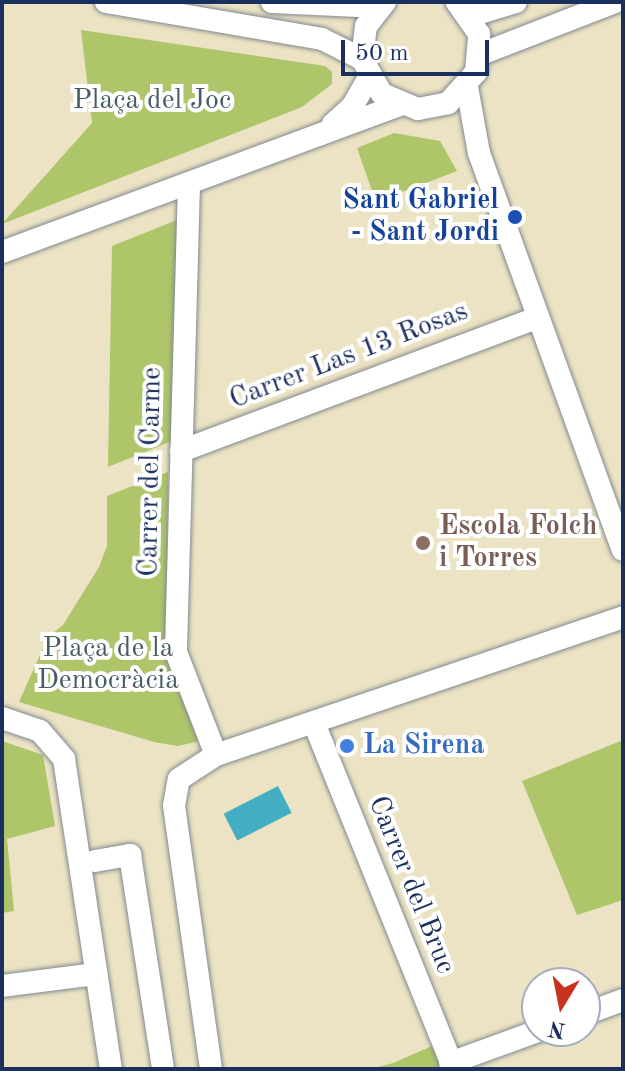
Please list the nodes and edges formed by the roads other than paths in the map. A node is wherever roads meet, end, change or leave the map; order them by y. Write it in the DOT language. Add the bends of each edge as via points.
graph roads {
  1 [pos="106,2"];
  2 [pos="272,2"];
  3 [pos="516,2"];
  4 [pos="615,2"];
  5 [pos="140,5"];
  6 [pos="382,5"];
  7 [pos="464,9"];
  8 [pos="481,54"];
  9 [pos="366,69"];
  10 [pos="467,87"];
  11 [pos="400,105"];
  12 [pos="436,107"];
  13 [pos="316,136"];
  14 [pos="479,153"];
  15 [pos="189,184"];
  16 [pos="2,252"];
  17 [pos="537,318"];
  18 [pos="181,451"];
  19 [pos="623,550"];
  20 [pos="623,617"];
  21 [pos="2,718"];
  22 [pos="314,723"];
  23 [pos="216,755"];
  24 [pos="95,861"];
  25 [pos="96,974"];
  26 [pos="2,986"];
  27 [pos="623,1000"];
  28 [pos="601,1008"];
  29 [pos="521,1038"];
  30 [pos="452,1066"];
  31 [pos="111,1069"];
  32 [pos="163,1069"];
  33 [pos="211,1069"];
  1 -- 5 [label="street"];
  2 -- 6 [label="street" via="353,10"];
  3 -- 7 [label="street"];
  4 -- 8 [label="street"];
  5 -- 9 [label="street" via="322,39"];
  6 -- 9 [label="street" via="366,26"];
  7 -- 8 [label="street"];
  8 -- 10 [label="street"];
  9 -- 11 [label="street"];
  9 -- 13 [label="street" via="352,107"];
  10 -- 12 [label="street"];
  10 -- 14 [label="street"];
  11 -- 12 [label="street"];
  11 -- 13 [label="street"];
  12 -- 14 [label="street" via="462,128"];
  13 -- 15 [label="street"];
  14 -- 17 [label="street"];
  15 -- 16 [label="street"];
  15 -- 18 [label="street, Carrer del Carme"];
  17 -- 18 [label="street, Carrer Las 13 Rosas"];
  17 -- 19 [label="street"];
  18 -- 23 [label="street, Carrer del Carme" via="176,652"];
  20 -- 22 [label="street"];
  21 -- 25 [label="street" via="50,738 64,759"];
  22 -- 23 [label="street"];
  22 -- 30 [label="street, Carrer del Bruc"];
  23 -- 33 [label="street" via="179,779 174,806"];
  24 -- 32 [label="street" via="130,855"];
  25 -- 26 [label="street"];
  25 -- 31 [label="street"];
  27 -- 28 [label="street"];
  29 -- 30 [label="street"];
}
